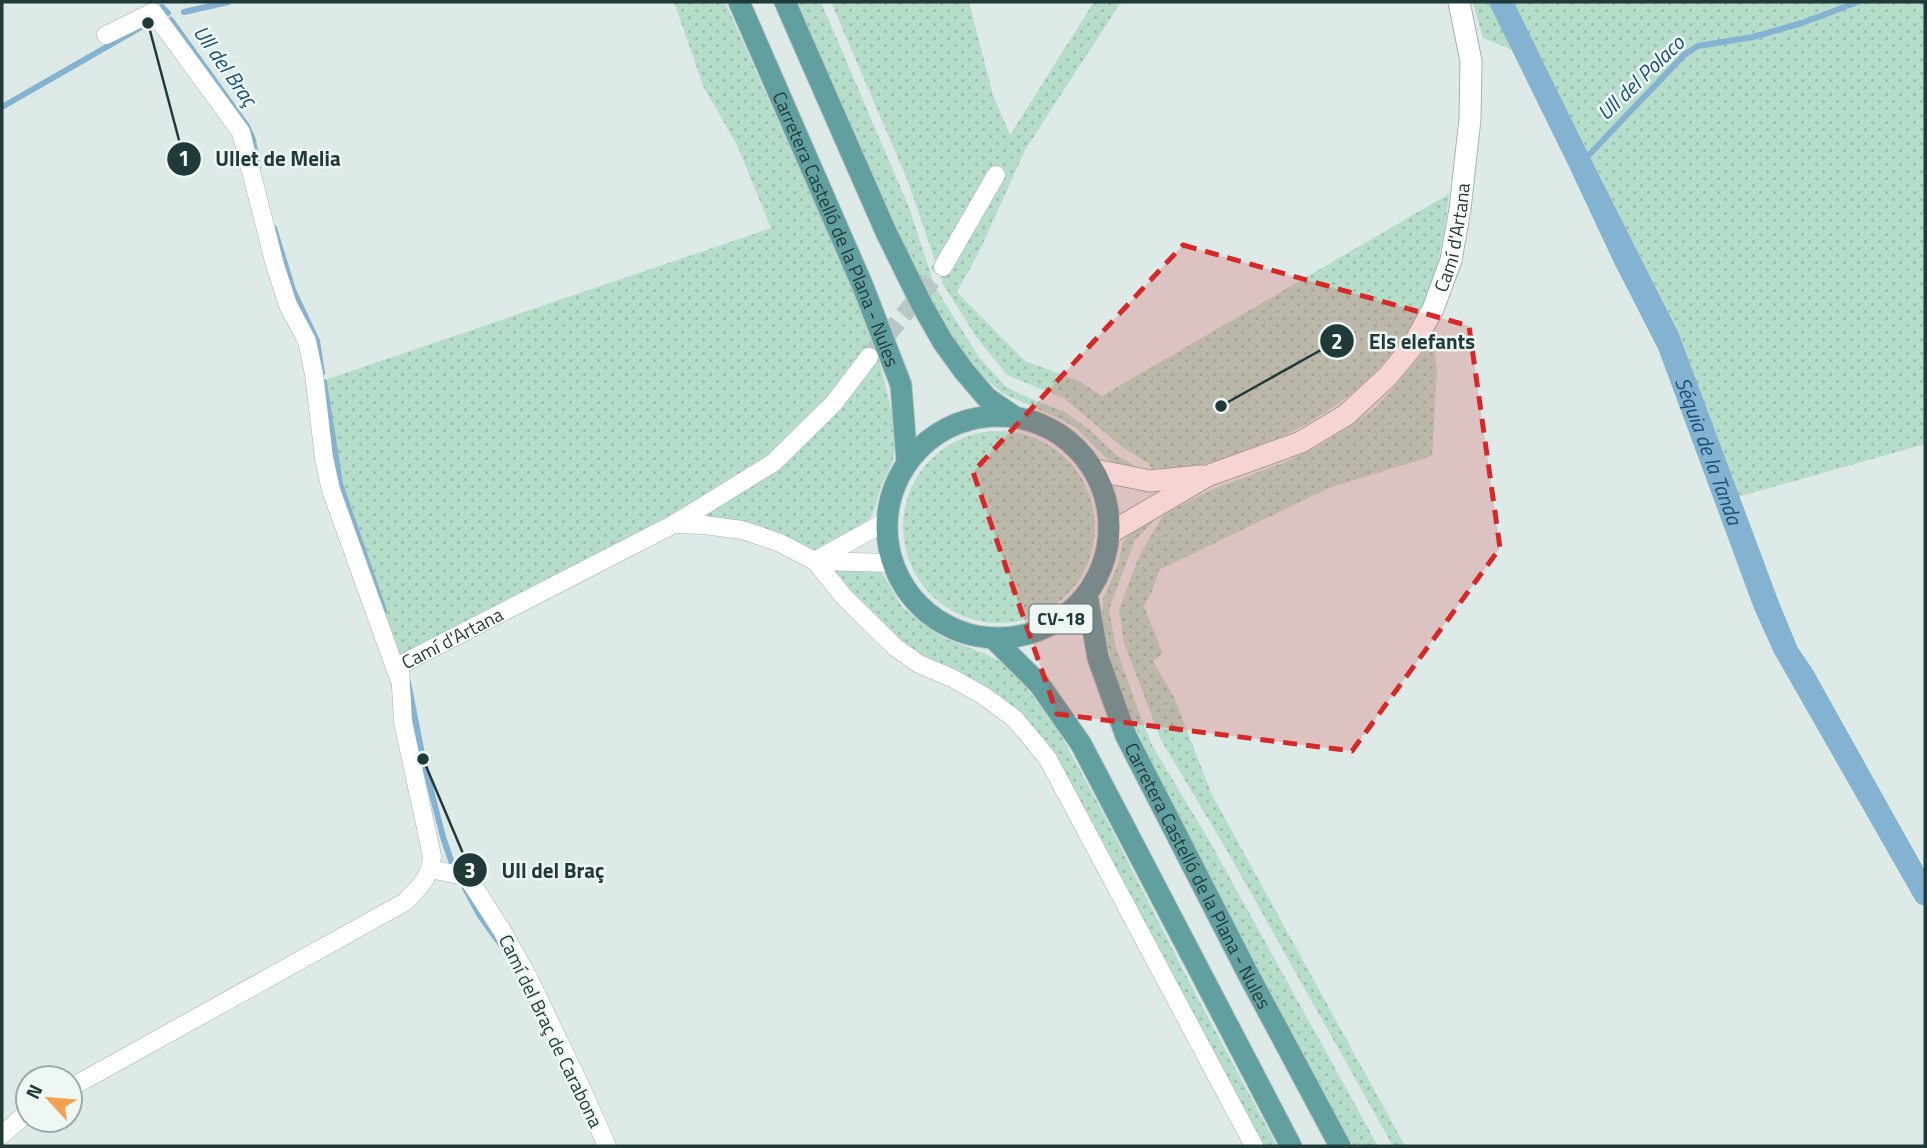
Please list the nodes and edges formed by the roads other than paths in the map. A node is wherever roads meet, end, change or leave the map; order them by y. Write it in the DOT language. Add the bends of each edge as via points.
graph roads {
  1 [pos="739,2"];
  2 [pos="785,2"];
  3 [pos="1459,2"];
  4 [pos="106,35"];
  5 [pos="996,176"];
  6 [pos="943,267"];
  7 [pos="869,357"];
  8 [pos="1012,415"];
  9 [pos="907,462"];
  10 [pos="1095,470"];
  11 [pos="1207,476"];
  12 [pos="887,521"];
  13 [pos="674,524"];
  14 [pos="1110,533"];
  15 [pos="815,561"];
  16 [pos="892,563"];
  17 [pos="1087,595"];
  18 [pos="993,639"];
  19 [pos="400,684"];
  20 [pos="431,869"];
  21 [pos="84,1080"];
  22 [pos="607,1146"];
  23 [pos="1254,1146"];
  24 [pos="1291,1146"];
  25 [pos="1340,1146"];
  1 -- 9 [label="main road, Carretera Castelló de la Plana - Nules / CV-18" via="901,385"];
  2 -- 8 [label="main road, CV-18" via="922,305 964,371 987,398"];
  3 -- 11 [label="street, Camí d'Artana" via="1471,61 1470,119 1451,260 1433,309 1412,347 1346,415 1301,442"];
  4 -- 19 [label="street" via="153,12 241,132 275,265 288,305 307,341 331,490"];
  5 -- 6 [label="street"];
  7 -- 13 [label="street" via="834,403 773,463"];
  8 -- 9 [label="main road, CV-18" via="972,418 936,434"];
  8 -- 10 [label="main road, CV-18" via="1060,433"];
  9 -- 12 [label="main road, CV-18" via="893,490"];
  10 -- 11 [label="street, Camí d'Artana" via="1150,481"];
  10 -- 14 [label="main road, CV-18" via="1107,500"];
  11 -- 14 [label="street, Camí d'Artana"];
  12 -- 15 [label="street"];
  12 -- 16 [label="main road, CV-18"];
  13 -- 15 [label="street, Camí d'Artana" via="741,530"];
  13 -- 19 [label="street, Camí d'Artana" via="402,664"];
  14 -- 17 [label="main road, CV-18" via="1103,566"];
  15 -- 16 [label="street, Camí d'Artana"];
  15 -- 23 [label="street" via="895,647 984,696 1015,719 1048,759"];
  16 -- 18 [label="main road, CV-18" via="915,601 950,628"];
  17 -- 18 [label="main road, CV-18" via="1061,619 1028,634"];
  17 -- 25 [label="main road, Carretera Castelló de la Plana - Nules / CV-18" via="1098,658 1126,736"];
  18 -- 24 [label="main road" via="1039,684 1081,744"];
  19 -- 20 [label="street, Camí d'Artana"];
  20 -- 21 [label="street" via="405,902"];
  20 -- 22 [label="street, Camí del Braç de Carabona" via="470,881 501,929"];
}
